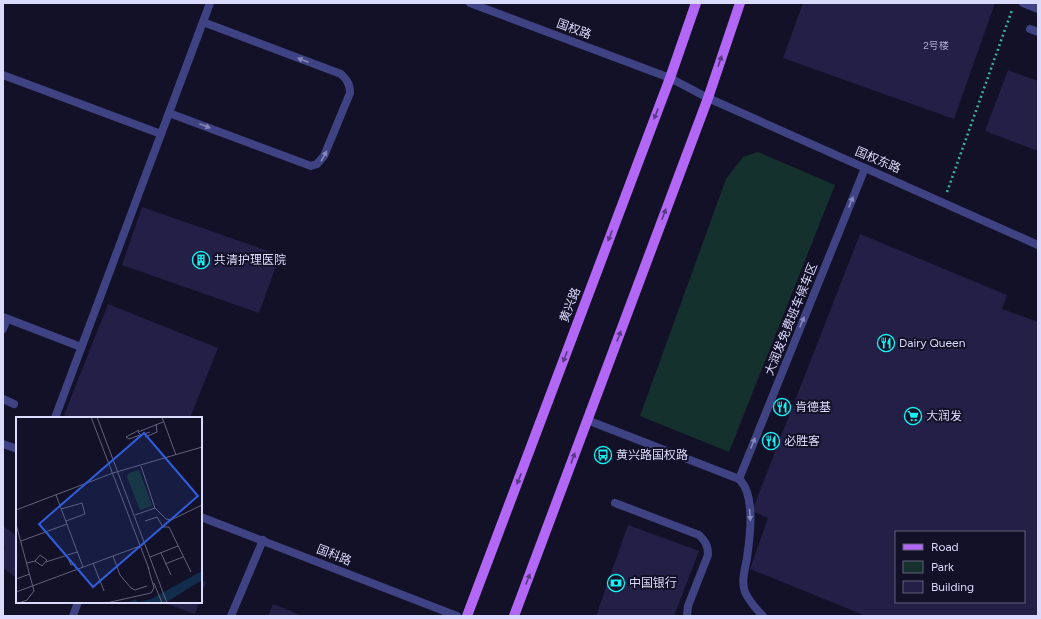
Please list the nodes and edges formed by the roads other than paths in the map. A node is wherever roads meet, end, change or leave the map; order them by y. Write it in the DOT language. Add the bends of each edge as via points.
graph roads {
  1 [pos="210,3"];
  2 [pos="470,3"];
  3 [pos="696,3"];
  4 [pos="740,3"];
  5 [pos="1024,3"];
  6 [pos="1038,9"];
  7 [pos="203,22"];
  8 [pos="3,75"];
  9 [pos="670,78"];
  10 [pos="708,98"];
  11 [pos="169,112"];
  12 [pos="161,134"];
  13 [pos="865,168"];
  14 [pos="1038,245"];
  15 [pos="5,318"];
  16 [pos="3,329"];
  17 [pos="80,346"];
  18 [pos="3,399"];
  19 [pos="14,404"];
  20 [pos="54,417"];
  21 [pos="587,420"];
  22 [pos="3,444"];
  23 [pos="16,449"];
  24 [pos="739,479"];
  25 [pos="615,503"];
  26 [pos="202,517"];
  27 [pos="263,540"];
  28 [pos="78,603"];
  29 [pos="73,616"];
  30 [pos="231,616"];
  31 [pos="457,616"];
  32 [pos="467,616"];
  33 [pos="514,616"];
  34 [pos="687,616"];
  35 [pos="763,616"];
  1 -- 7 [label="street"];
  2 -- 9 [label="street, 国权路"];
  3 -- 9 [label="main road, 黄兴路"];
  10 -- 4 [label="main road, one-way"];
  5 -- 6 [label="street"];
  7 -- 11 [label="street"];
  11 -- 7 [label="street, one-way" via="311,166 317,164 324,156 350,93 350,87 341,74"];
  8 -- 12 [label="street"];
  9 -- 10 [label="street, 国权路"];
  9 -- 32 [label="main road, 黄兴路, one-way"];
  10 -- 13 [label="street, 国权东路"];
  21 -- 10 [label="main road, one-way"];
  11 -- 12 [label="street"];
  12 -- 17 [label="street"];
  13 -- 14 [label="street, 国权东路"];
  24 -- 13 [label="street, 大润发免费班车候车区, one-way"];
  15 -- 16 [label="street"];
  15 -- 17 [label="street"];
  17 -- 20 [label="street"];
  18 -- 19 [label="street"];
  21 -- 24 [label="street"];
  33 -- 21 [label="main road, one-way"];
  22 -- 23 [label="street"];
  24 -- 35 [label="street, one-way" via="747,492 750,517 750,538 743,578 744,591"];
  25 -- 34 [label="street" via="704,540 708,547 708,555 688,606"];
  26 -- 27 [label="street, 国科路"];
  27 -- 30 [label="street"];
  27 -- 31 [label="street, 国科路"];
  28 -- 29 [label="street"];
}
